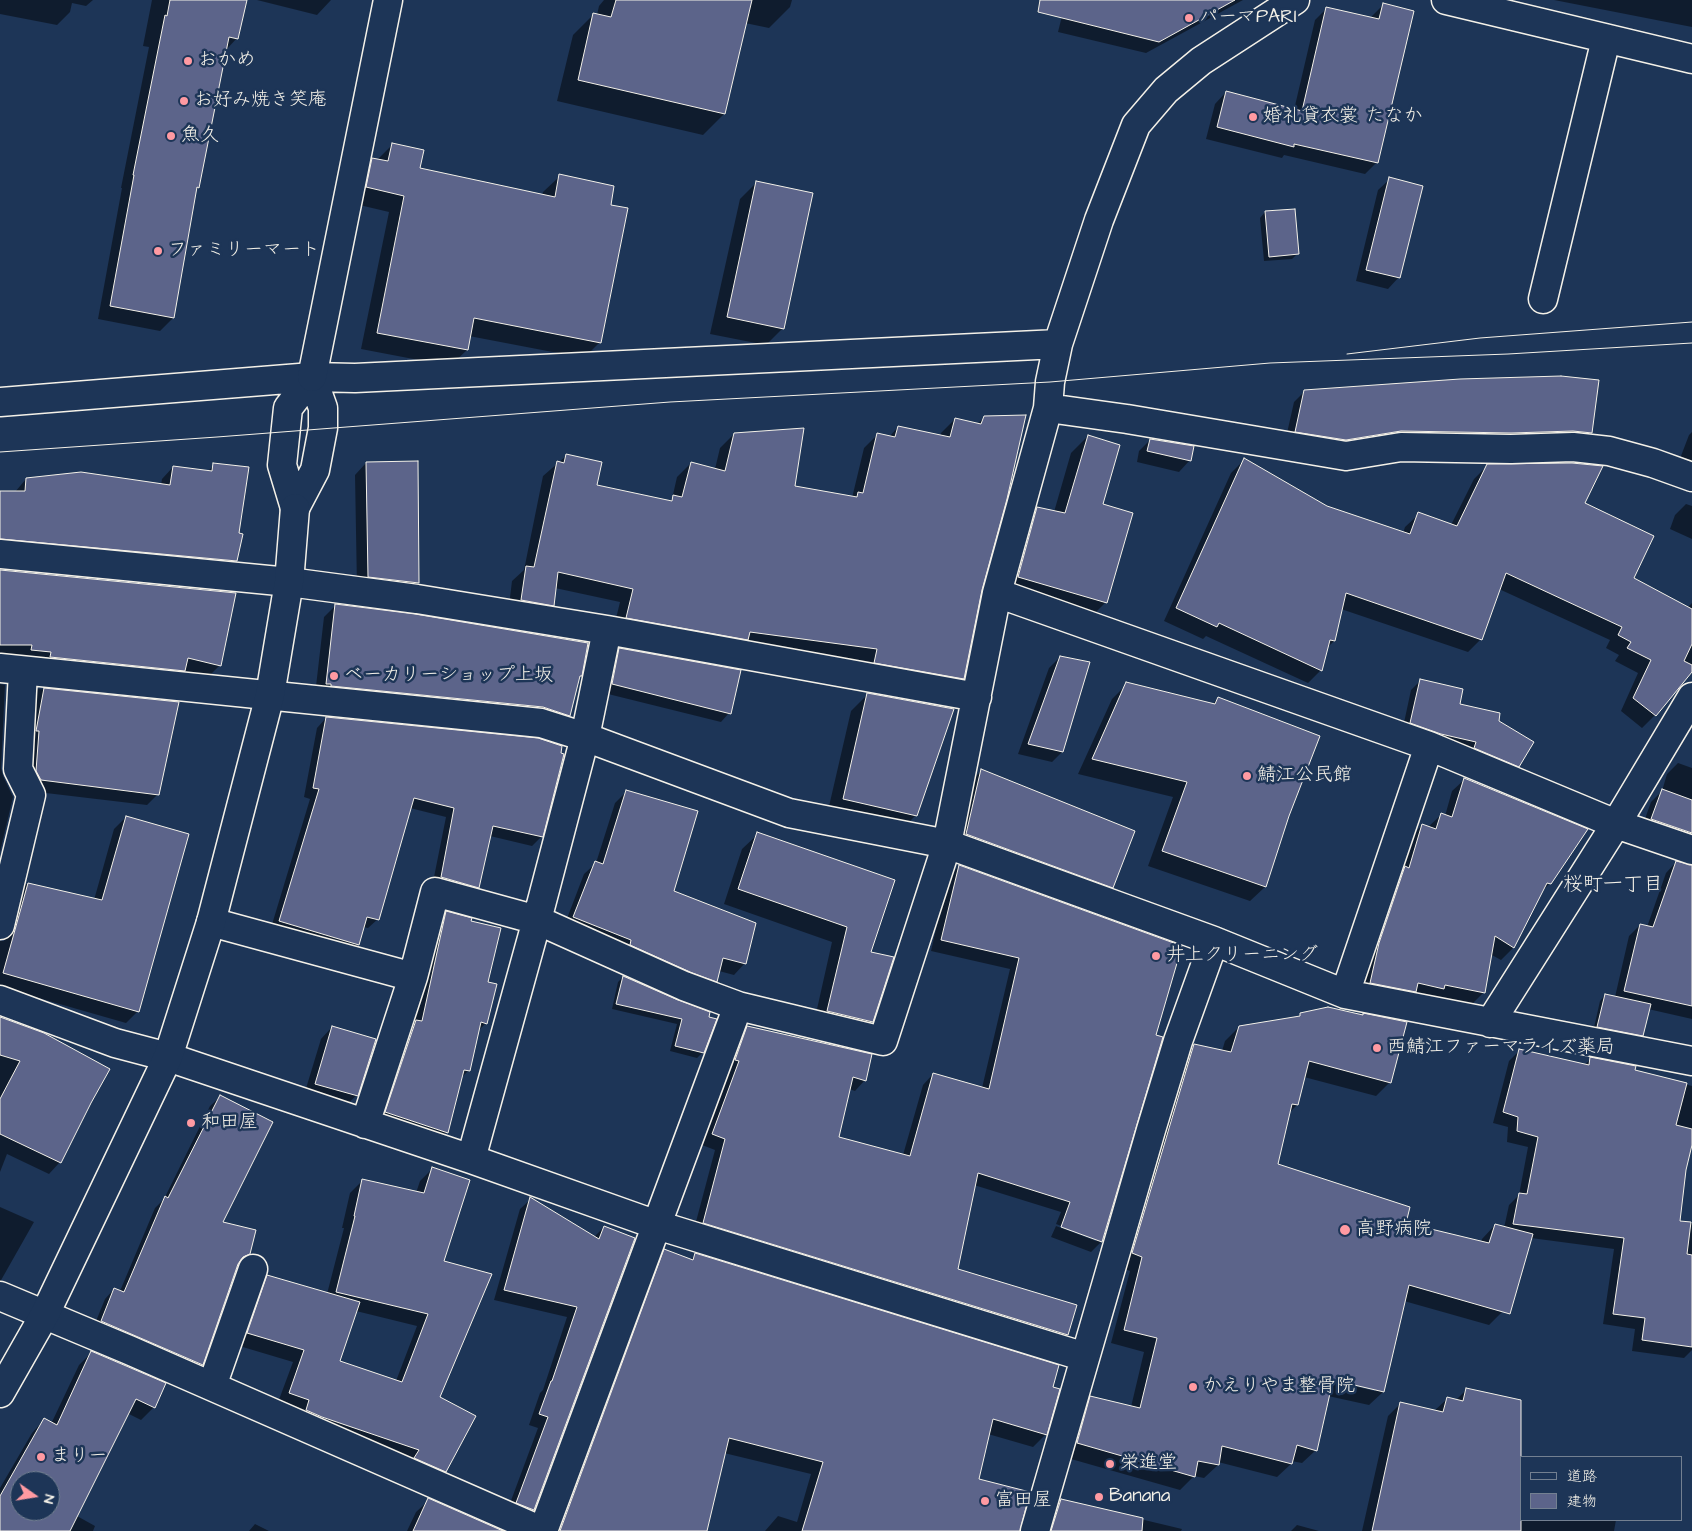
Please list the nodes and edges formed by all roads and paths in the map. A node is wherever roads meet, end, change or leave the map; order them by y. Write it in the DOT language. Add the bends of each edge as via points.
graph roads {
  1 [pos="388,0"];
  2 [pos="1294,0"];
  3 [pos="1446,0"];
  4 [pos="1606,39"];
  5 [pos="1692,60"];
  6 [pos="1543,299"];
  7 [pos="1058,344"];
  8 [pos="312,377"];
  9 [pos="0,402"];
  10 [pos="1048,408"];
  11 [pos="1692,477"];
  12 [pos="295,508"];
  13 [pos="0,554"];
  14 [pos="289,582"];
  15 [pos="997,593"];
  16 [pos="607,630"];
  17 [pos="12,670"];
  18 [pos="270,695"];
  19 [pos="977,697"];
  20 [pos="1692,697"];
  21 [pos="585,737"];
  22 [pos="1429,746"];
  23 [pos="1616,824"];
  24 [pos="947,844"];
  25 [pos="1692,850"];
  26 [pos="537,920"];
  27 [pos="211,922"];
  28 [pos="0,925"];
  29 [pos="1214,941"];
  30 [pos="412,977"];
  31 [pos="1345,994"];
  32 [pos="0,1000"];
  33 [pos="738,1006"];
  34 [pos="1490,1023"];
  35 [pos="168,1058"];
  36 [pos="1692,1060"];
  37 [pos="365,1124"];
  38 [pos="471,1159"];
  39 [pos="656,1225"];
  40 [pos="253,1269"];
  41 [pos="0,1296"];
  42 [pos="45,1314"];
  43 [pos="1084,1357"];
  44 [pos="212,1386"];
  45 [pos="0,1393"];
  46 [pos="542,1531"];
  47 [pos="1035,1531"];
  1 -- 8 [label="street"];
  2 -- 7 [label="street" via="1201,61 1166,90 1136,124 1099,220"];
  3 -- 4 [label="street"];
  4 -- 5 [label="street"];
  4 -- 6 [label="street"];
  7 -- 8 [label="street" via="355,378"];
  7 -- 10 [label="street"];
  8 -- 9 [label="street"];
  8 -- 12 [label="street" via="323,408 323,428 315,470"];
  8 -- 12 [label="street" via="288,408 282,465"];
  10 -- 11 [label="street" via="1346,456 1401,447 1573,447 1609,451 1653,462"];
  10 -- 15 [label="street"];
  12 -- 14 [label="street"];
  13 -- 14 [label="street"];
  14 -- 16 [label="street"];
  14 -- 18 [label="street"];
  15 -- 19 [label="street"];
  15 -- 22 [label="street"];
  16 -- 19 [label="street"];
  16 -- 21 [label="street"];
  17 -- 18 [label="street"];
  17 -- 28 [label="street" via="18,769 31,795"];
  18 -- 21 [label="street" via="541,723"];
  18 -- 27 [label="street"];
  19 -- 24 [label="street"];
  20 -- 23 [label="street"];
  21 -- 24 [label="street" via="789,813"];
  21 -- 26 [label="street"];
  22 -- 23 [label="street"];
  22 -- 31 [label="street"];
  23 -- 25 [label="street"];
  23 -- 34 [label="street"];
  24 -- 29 [label="street"];
  24 -- 33 [label="street" via="883,1041"];
  26 -- 30 [label="street" via="435,892"];
  26 -- 33 [label="street" via="684,986"];
  26 -- 38 [label="street"];
  27 -- 30 [label="street"];
  27 -- 35 [label="street"];
  29 -- 31 [label="street"];
  29 -- 43 [label="street" via="1178,1041"];
  30 -- 37 [label="street"];
  31 -- 34 [label="street"];
  32 -- 35 [label="street"];
  33 -- 39 [label="street"];
  34 -- 36 [label="street"];
  35 -- 37 [label="street"];
  35 -- 42 [label="street"];
  37 -- 38 [label="street"];
  38 -- 39 [label="street"];
  39 -- 43 [label="street"];
  39 -- 46 [label="street"];
  40 -- 44 [label="street"];
  41 -- 42 [label="street"];
  42 -- 44 [label="street"];
  42 -- 45 [label="street"];
  43 -- 47 [label="street"];
  44 -- 46 [label="street"];
}
